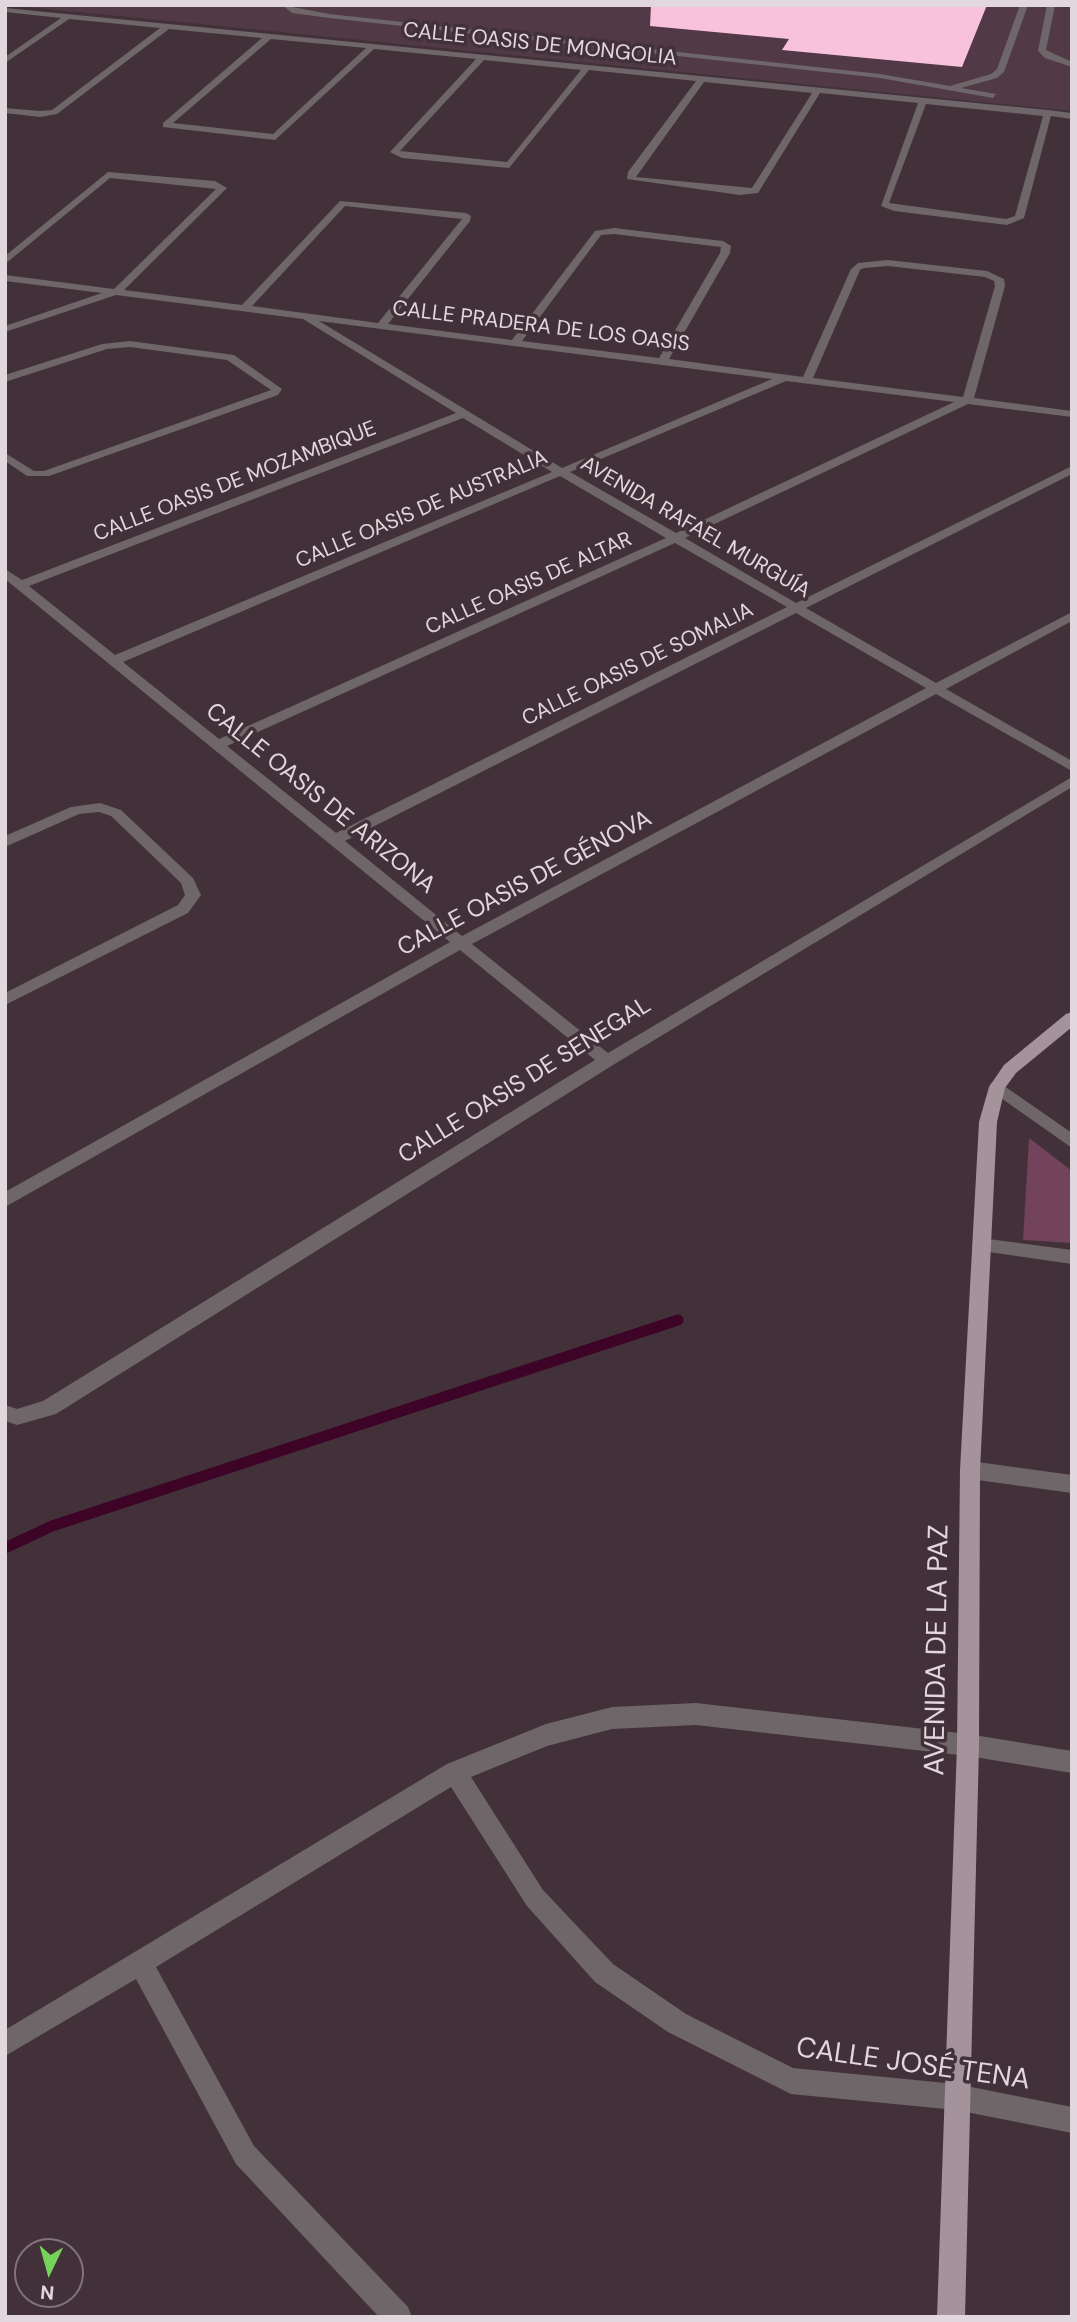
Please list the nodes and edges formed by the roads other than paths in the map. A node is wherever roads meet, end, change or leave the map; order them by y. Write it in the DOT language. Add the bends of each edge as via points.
graph roads {
  1 [pos="286,5"];
  2 [pos="1024,5"];
  3 [pos="1051,5"];
  4 [pos="5,10"];
  5 [pos="68,16"];
  6 [pos="167,26"];
  7 [pos="268,36"];
  8 [pos="373,46"];
  9 [pos="482,57"];
  10 [pos="5,61"];
  11 [pos="1072,65"];
  12 [pos="587,68"];
  13 [pos="702,79"];
  14 [pos="947,89"];
  15 [pos="818,90"];
  16 [pos="1008,98"];
  17 [pos="923,101"];
  18 [pos="5,110"];
  19 [pos="1048,113"];
  20 [pos="1072,116"];
  21 [pos="5,261"];
  22 [pos="5,278"];
  23 [pos="116,292"];
  24 [pos="245,308"];
  25 [pos="302,315"];
  26 [pos="382,326"];
  27 [pos="5,329"];
  28 [pos="515,342"];
  29 [pos="663,362"];
  30 [pos="785,377"];
  31 [pos="5,380"];
  32 [pos="807,380"];
  33 [pos="968,400"];
  34 [pos="463,414"];
  35 [pos="1072,414"];
  36 [pos="5,456"];
  37 [pos="1072,469"];
  38 [pos="561,472"];
  39 [pos="677,538"];
  40 [pos="5,573"];
  41 [pos="21,585"];
  42 [pos="797,609"];
  43 [pos="1072,616"];
  44 [pos="113,661"];
  45 [pos="936,691"];
  46 [pos="217,745"];
  47 [pos="1072,767"];
  48 [pos="1072,780"];
  49 [pos="334,840"];
  50 [pos="5,842"];
  51 [pos="461,943"];
  52 [pos="5,1000"];
  53 [pos="1072,1018"];
  54 [pos="607,1061"];
  55 [pos="997,1087"];
  56 [pos="1072,1142"];
  57 [pos="5,1200"];
  58 [pos="981,1245"];
  59 [pos="1072,1257"];
  60 [pos="5,1413"];
  61 [pos="970,1470"];
  62 [pos="1072,1483"];
  63 [pos="968,1745"];
  64 [pos="1072,1762"];
  65 [pos="455,1772"];
  66 [pos="140,1962"];
  67 [pos="5,2044"];
  68 [pos="956,2097"];
  69 [pos="1072,2120"];
  70 [pos="398,2317"];
  71 [pos="951,2317"];
  1 -- 14 [label="street" via="321,15 880,76"];
  2 -- 14 [label="street" via="1001,70"];
  3 -- 11 [label="street" via="1042,51"];
  4 -- 5 [label="street, CALLE OASIS DE MONGOLIA"];
  5 -- 6 [label="street, CALLE OASIS DE MONGOLIA"];
  5 -- 10 [label="street"];
  6 -- 7 [label="street, CALLE OASIS DE MONGOLIA"];
  6 -- 18 [label="street" via="54,112"];
  7 -- 8 [label="street, CALLE OASIS DE MONGOLIA"];
  7 -- 8 [label="street" via="166,125 275,137"];
  8 -- 9 [label="street, CALLE OASIS DE MONGOLIA"];
  9 -- 12 [label="street, CALLE OASIS DE MONGOLIA"];
  9 -- 12 [label="street" via="394,152 509,165"];
  12 -- 13 [label="street, CALLE OASIS DE MONGOLIA"];
  13 -- 15 [label="street, CALLE OASIS DE MONGOLIA"];
  13 -- 15 [label="street" via="632,178 755,191"];
  14 -- 16 [label="street"];
  15 -- 17 [label="street, CALLE OASIS DE MONGOLIA"];
  17 -- 19 [label="street, CALLE OASIS DE MONGOLIA"];
  17 -- 19 [label="street" via="884,204 1007,222 1019,218"];
  19 -- 20 [label="street, CALLE OASIS DE MONGOLIA"];
  21 -- 23 [label="street" via="108,175 221,186"];
  22 -- 23 [label="street, CALLE PRADERA DE LOS OASIS"];
  23 -- 24 [label="street, CALLE PRADERA DE LOS OASIS"];
  23 -- 27 [label="street"];
  24 -- 25 [label="street, CALLE PRADERA DE LOS OASIS"];
  24 -- 26 [label="street" via="344,203 466,216"];
  25 -- 26 [label="street, CALLE PRADERA DE LOS OASIS"];
  25 -- 34 [label="street, AVENIDA RAFAEL MURGUÍA"];
  26 -- 28 [label="street, CALLE PRADERA DE LOS OASIS"];
  28 -- 29 [label="street, CALLE PRADERA DE LOS OASIS"];
  28 -- 29 [label="street" via="602,231 723,244 725,253"];
  29 -- 30 [label="street, CALLE PRADERA DE LOS OASIS"];
  30 -- 32 [label="street, CALLE PRADERA DE LOS OASIS"];
  30 -- 38 [label="street, CALLE OASIS DE AUSTRALIA"];
  31 -- 36 [label="street" via="106,346 130,344 230,357 277,389 274,394 45,474 31,474"];
  32 -- 33 [label="street, CALLE PRADERA DE LOS OASIS"];
  32 -- 33 [label="street" via="861,265 876,262 987,274 999,279 1000,286"];
  33 -- 35 [label="street, CALLE PRADERA DE LOS OASIS"];
  33 -- 39 [label="street, CALLE OASIS DE ALTAR"];
  34 -- 38 [label="street, AVENIDA RAFAEL MURGUÍA"];
  34 -- 41 [label="street, CALLE OASIS DE MOZAMBIQUE"];
  37 -- 42 [label="street, CALLE OASIS DE SOMALIA"];
  38 -- 39 [label="street, AVENIDA RAFAEL MURGUÍA"];
  38 -- 44 [label="street, CALLE OASIS DE AUSTRALIA"];
  39 -- 42 [label="street, AVENIDA RAFAEL MURGUÍA"];
  39 -- 46 [label="street, CALLE OASIS DE ALTAR"];
  40 -- 41 [label="street, CALLE OASIS DE ARIZONA"];
  41 -- 44 [label="street, CALLE OASIS DE ARIZONA"];
  42 -- 45 [label="street, AVENIDA RAFAEL MURGUÍA"];
  42 -- 49 [label="street, CALLE OASIS DE SOMALIA"];
  43 -- 45 [label="street, CALLE OASIS DE GÉNOVA"];
  44 -- 46 [label="street, CALLE OASIS DE ARIZONA"];
  45 -- 47 [label="street, AVENIDA RAFAEL MURGUÍA"];
  45 -- 51 [label="street, CALLE OASIS DE GÉNOVA"];
  46 -- 49 [label="street, CALLE OASIS DE ARIZONA"];
  48 -- 54 [label="street, CALLE OASIS DE SENEGAL"];
  49 -- 51 [label="street, CALLE OASIS DE ARIZONA"];
  50 -- 52 [label="street" via="76,810 100,807 116,813 188,881 193,895 183,909"];
  51 -- 54 [label="street, CALLE OASIS DE ARIZONA"];
  51 -- 57 [label="street, CALLE OASIS DE GÉNOVA"];
  53 -- 55 [label="main road, AVENIDA DE LA PAZ" via="1033,1047"];
  54 -- 60 [label="street, CALLE OASIS DE SENEGAL" via="49,1408 17,1418"];
  55 -- 56 [label="street"];
  55 -- 58 [label="main road, AVENIDA DE LA PAZ" via="988,1122"];
  58 -- 59 [label="street"];
  58 -- 61 [label="main road, AVENIDA DE LA PAZ"];
  61 -- 62 [label="street"];
  61 -- 63 [label="main road, AVENIDA DE LA PAZ"];
  63 -- 64 [label="street"];
  63 -- 65 [label="street" via="696,1714 612,1718 546,1735"];
  63 -- 68 [label="main road, AVENIDA DE LA PAZ"];
  65 -- 66 [label="street"];
  65 -- 68 [label="street, CALLE JOSÉ TENA" via="536,1898 604,1973 677,2023 791,2081"];
  66 -- 67 [label="street"];
  66 -- 70 [label="street" via="245,2155"];
  68 -- 69 [label="street, CALLE JOSÉ TENA"];
  68 -- 71 [label="main road, AVENIDA DE LA PAZ"];
}
